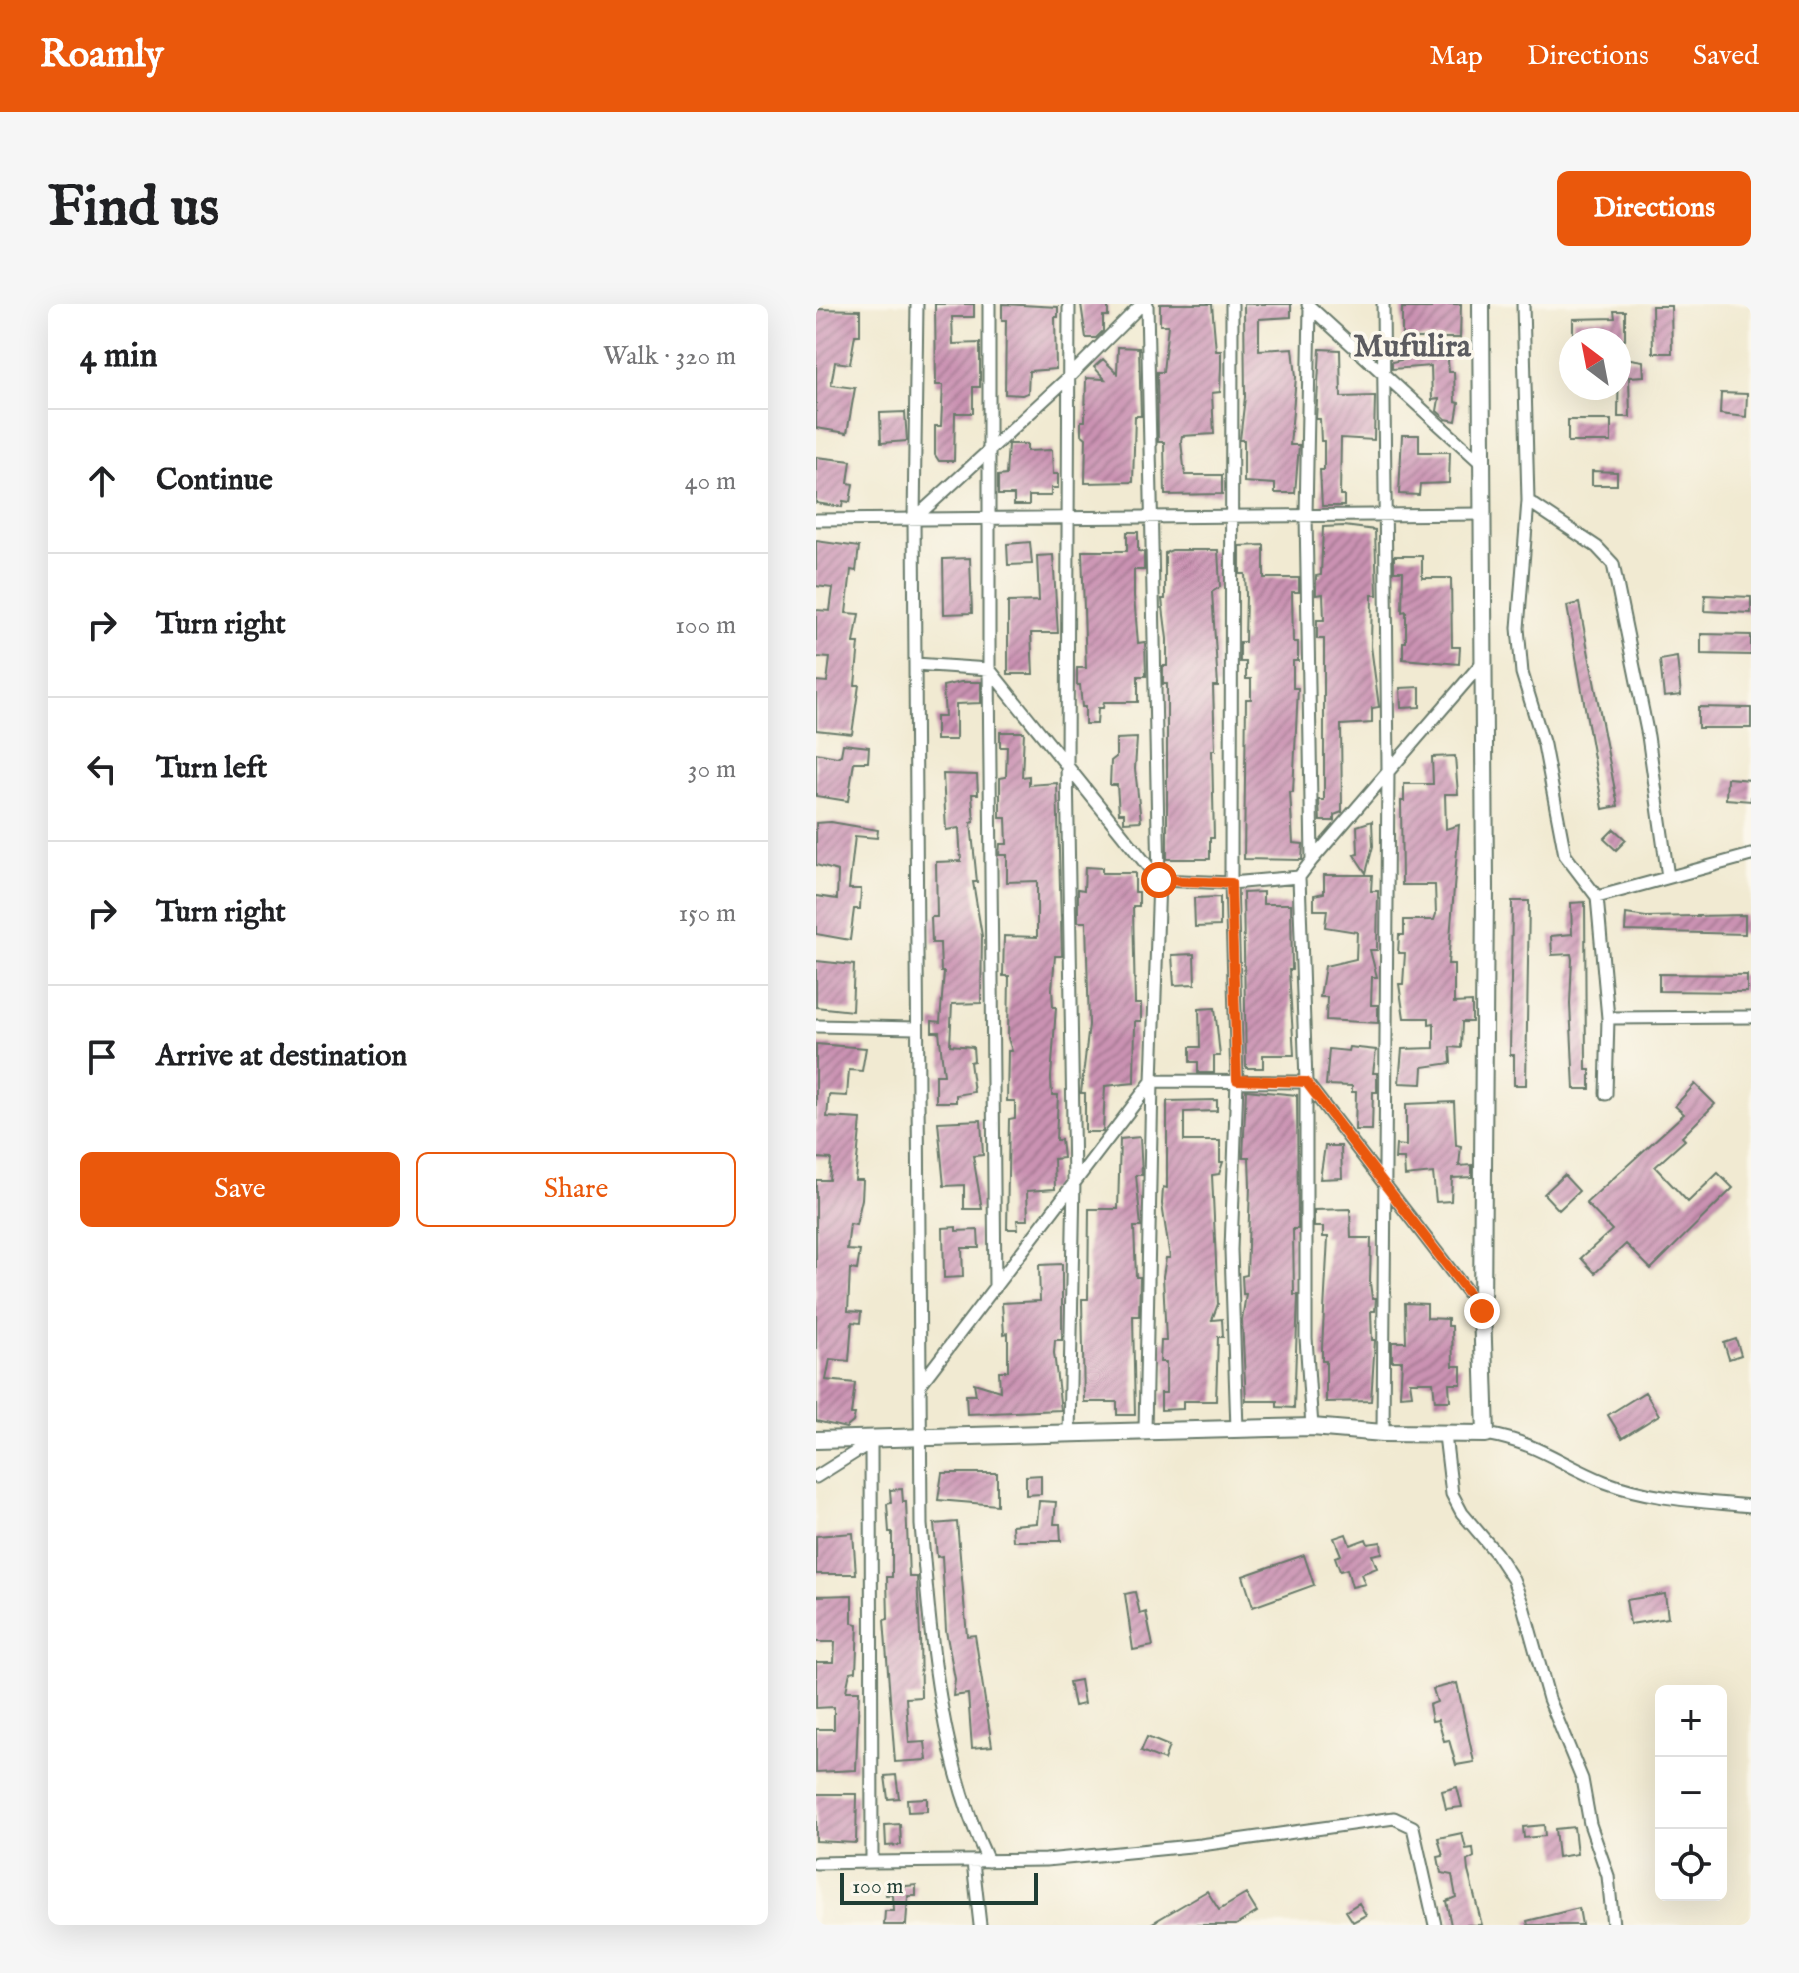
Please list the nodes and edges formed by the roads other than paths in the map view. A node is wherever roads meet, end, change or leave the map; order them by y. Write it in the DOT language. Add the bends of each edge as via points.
graph roads {
  1 [pos="917,304"];
  2 [pos="989,304"];
  3 [pos="1069,304"];
  4 [pos="1144,304"];
  5 [pos="1232,304"];
  6 [pos="1383,304"];
  7 [pos="1481,304"];
  8 [pos="1523,304"];
  9 [pos="1309,306"];
  10 [pos="1382,372"];
  11 [pos="1069,377"];
  12 [pos="990,446"];
  13 [pos="1481,463"];
  14 [pos="1528,501"];
  15 [pos="1484,514"];
  16 [pos="1306,515"];
  17 [pos="1387,515"];
  18 [pos="1231,516"];
  19 [pos="1070,517"];
  20 [pos="1149,517"];
  21 [pos="989,518"];
  22 [pos="914,519"];
  23 [pos="816,520"];
  24 [pos="915,664"];
  25 [pos="1481,664"];
  26 [pos="989,669"];
  27 [pos="1067,766"];
  28 [pos="1388,769"];
  29 [pos="1751,855"];
  30 [pos="1312,860"];
  31 [pos="1299,877"];
  32 [pos="1668,877"];
  33 [pos="1159,880"];
  34 [pos="1231,883"];
  35 [pos="1597,897"];
  36 [pos="1751,1017"];
  37 [pos="1608,1018"];
  38 [pos="816,1026"];
  39 [pos="916,1028"];
  40 [pos="1237,1080"];
  41 [pos="1152,1081"];
  42 [pos="1306,1082"];
  43 [pos="1606,1094"];
  44 [pos="1074,1180"];
  45 [pos="1386,1190"];
  46 [pos="995,1288"];
  47 [pos="1482,1311"];
  48 [pos="920,1385"];
  49 [pos="1312,1427"];
  50 [pos="1237,1429"];
  51 [pos="1145,1431"];
  52 [pos="1383,1433"];
  53 [pos="1486,1434"];
  54 [pos="1069,1435"];
  55 [pos="1445,1435"];
  56 [pos="918,1437"];
  57 [pos="816,1440"];
  58 [pos="871,1440"];
  59 [pos="816,1477"];
  60 [pos="1751,1506"];
  61 [pos="988,1861"];
  62 [pos="872,1862"];
  63 [pos="973,1862"];
  64 [pos="816,1863"];
  65 [pos="980,1925"];
  66 [pos="1435,1925"];
  67 [pos="1613,1925"];
  1 -- 22 [label="street"];
  2 -- 12 [label="street"];
  3 -- 11 [label="street"];
  4 -- 11 [label="street"];
  4 -- 20 [label="street"];
  5 -- 18 [label="street"];
  6 -- 10 [label="street"];
  7 -- 13 [label="street"];
  8 -- 14 [label="street"];
  9 -- 10 [label="street"];
  9 -- 16 [label="street"];
  10 -- 13 [label="street"];
  10 -- 17 [label="street"];
  11 -- 12 [label="street"];
  11 -- 19 [label="street"];
  12 -- 21 [label="street"];
  12 -- 22 [label="street"];
  13 -- 15 [label="street"];
  14 -- 32 [label="street" via="1597,547 1613,564 1648,736"];
  14 -- 35 [label="street" via="1518,628 1522,673 1544,745 1565,855"];
  15 -- 17 [label="street"];
  15 -- 25 [label="street"];
  16 -- 17 [label="street"];
  16 -- 18 [label="street"];
  16 -- 30 [label="street"];
  17 -- 28 [label="street"];
  18 -- 20 [label="street"];
  18 -- 34 [label="street"];
  19 -- 20 [label="street"];
  19 -- 21 [label="street"];
  19 -- 27 [label="street"];
  20 -- 33 [label="street"];
  21 -- 22 [label="street"];
  21 -- 26 [label="street"];
  22 -- 23 [label="street"];
  22 -- 24 [label="street"];
  24 -- 26 [label="street"];
  24 -- 39 [label="street"];
  25 -- 28 [label="street"];
  25 -- 47 [label="street"];
  26 -- 27 [label="street"];
  26 -- 46 [label="street"];
  27 -- 33 [label="street"];
  27 -- 44 [label="street"];
  28 -- 30 [label="street"];
  28 -- 45 [label="street"];
  29 -- 32 [label="street"];
  30 -- 31 [label="street"];
  31 -- 34 [label="street"];
  31 -- 42 [label="street"];
  32 -- 35 [label="street"];
  33 -- 34 [label="street"];
  33 -- 41 [label="street"];
  34 -- 40 [label="street"];
  35 -- 37 [label="street"];
  36 -- 37 [label="street"];
  37 -- 43 [label="street"];
  38 -- 39 [label="street"];
  39 -- 48 [label="street"];
  40 -- 41 [label="street"];
  40 -- 42 [label="street"];
  40 -- 50 [label="street" via="1231,1250"];
  41 -- 44 [label="street"];
  41 -- 51 [label="street"];
  42 -- 45 [label="street"];
  42 -- 49 [label="street" via="1306,1338"];
  44 -- 46 [label="street"];
  44 -- 54 [label="street"];
  45 -- 47 [label="street"];
  45 -- 52 [label="street"];
  46 -- 48 [label="street"];
  47 -- 53 [label="street"];
  48 -- 56 [label="street"];
  49 -- 50 [label="street"];
  49 -- 52 [label="street"];
  50 -- 51 [label="street"];
  51 -- 54 [label="street"];
  52 -- 55 [label="street"];
  53 -- 55 [label="street"];
  53 -- 60 [label="street" via="1521,1440 1604,1481 1644,1494"];
  54 -- 56 [label="street"];
  55 -- 67 [label="street" via="1452,1494 1513,1579 1549,1699 1582,1779 1608,1876"];
  56 -- 58 [label="street"];
  56 -- 61 [label="street" via="935,1673 955,1772"];
  57 -- 58 [label="street"];
  58 -- 59 [label="street"];
  58 -- 62 [label="street"];
  61 -- 63 [label="street"];
  61 -- 66 [label="street" via="1201,1845 1394,1818 1413,1827"];
  62 -- 63 [label="street"];
  62 -- 64 [label="street"];
  63 -- 65 [label="street"];
}
